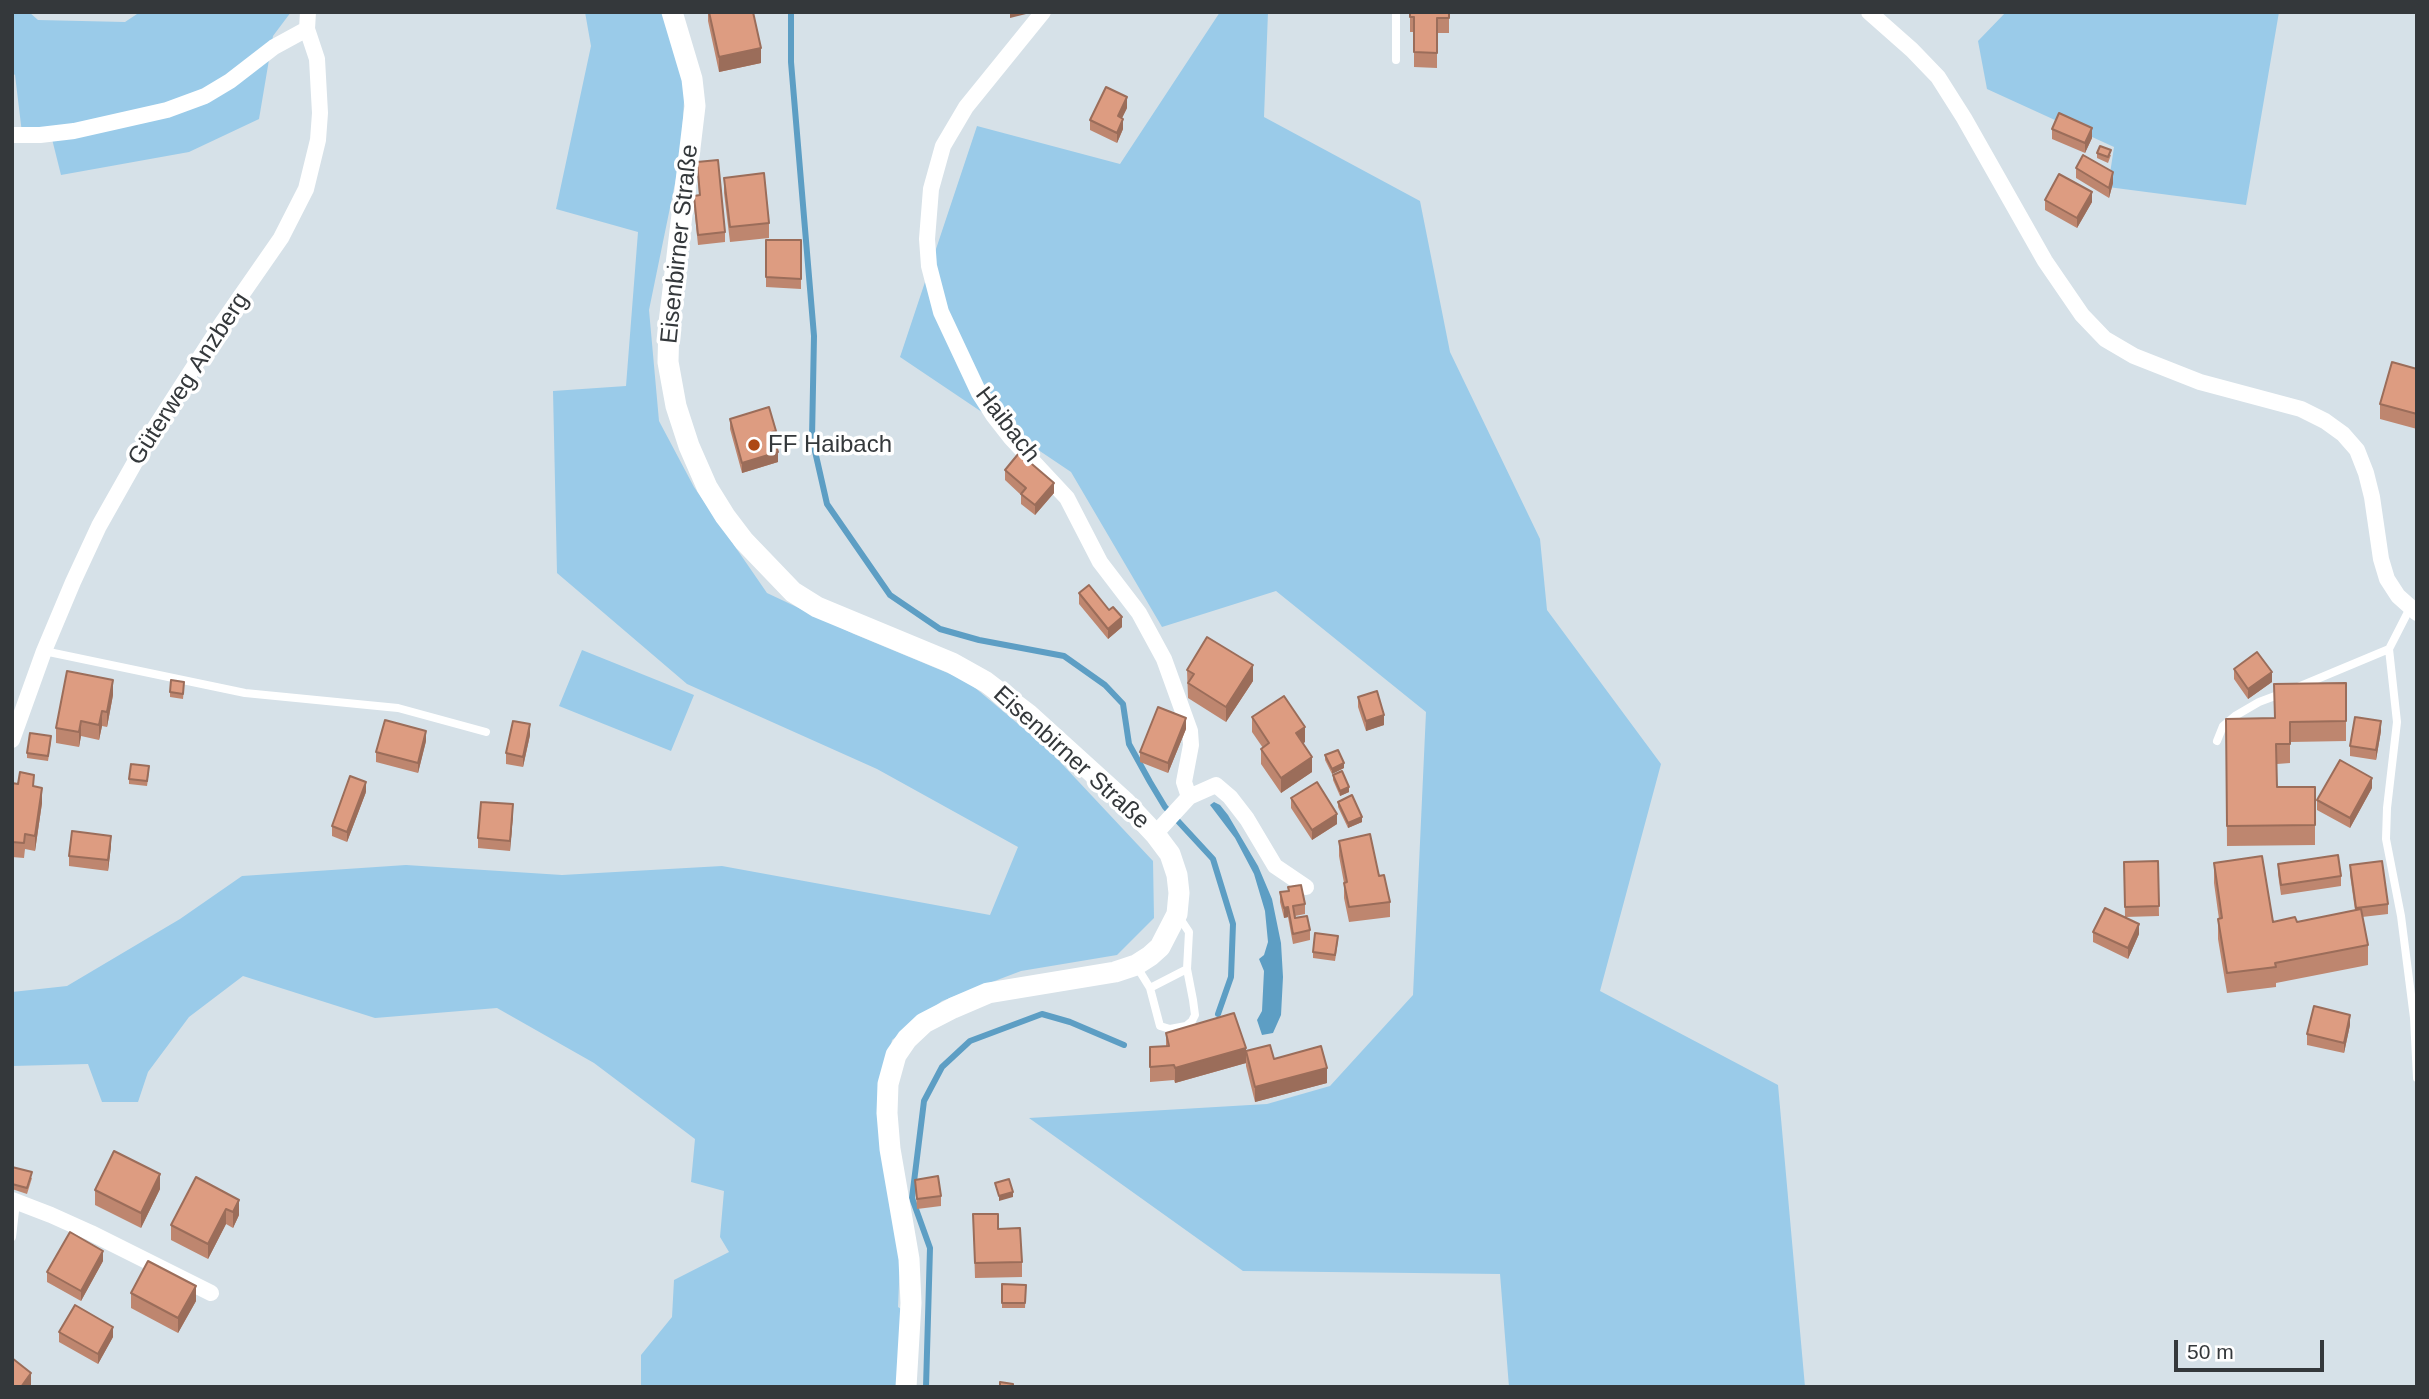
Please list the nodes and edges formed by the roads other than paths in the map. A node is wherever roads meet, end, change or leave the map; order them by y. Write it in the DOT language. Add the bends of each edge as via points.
graph roads {
  1 [pos="308,12"];
  2 [pos="672,12"];
  3 [pos="1043,12"];
  4 [pos="1396,12"];
  5 [pos="1869,12"];
  6 [pos="307,29"];
  7 [pos="1396,61"];
  8 [pos="12,135"];
  9 [pos="2413,611"];
  10 [pos="2389,649"];
  11 [pos="44,651"];
  12 [pos="486,732"];
  13 [pos="12,740"];
  14 [pos="2217,741"];
  15 [pos="1186,801"];
  16 [pos="1162,827"];
  17 [pos="1306,887"];
  18 [pos="1177,914"];
  19 [pos="1136,965"];
  20 [pos="1187,970"];
  21 [pos="1150,988"];
  22 [pos="2417,1078"];
  23 [pos="14,1201"];
  24 [pos="12,1237"];
  25 [pos="211,1293"];
  26 [pos="906,1387"];
  1 -- 6 [label="street, Güterweg Anzberg"];
  2 -- 16 [label="main road, Eisenbirner Straße" via="692,79 695,106 668,362 676,406 707,487 744,541 793,592 986,682 1125,802"];
  3 -- 15 [label="street, Haibach" via="965,107 943,146 927,216 929,266 941,312 992,415 1068,498 1100,562 1139,613 1164,659 1190,731"];
  4 -- 7 [label="lane"];
  5 -- 9 [label="street" via="1938,78 2045,261 2082,315 2105,339 2134,356 2200,382 2301,410 2343,434 2357,450 2366,473 2387,579"];
  6 -- 8 [label="street" via="205,96 167,110 74,131"];
  6 -- 11 [label="street, Güterweg Anzberg" via="317,59 320,113 306,189 281,239 196,361 124,480"];
  9 -- 10 [label="lane"];
  10 -- 14 [label="lane" via="2259,702 2223,726"];
  10 -- 22 [label="lane" via="2397,722 2386,839 2401,916"];
  11 -- 12 [label="lane" via="244,693 398,708"];
  11 -- 13 [label="street, Güterweg Anzberg"];
  15 -- 16 [label="street"];
  15 -- 17 [label="street" via="1216,785 1247,819 1275,866"];
  16 -- 18 [label="main road, Eisenbirner Straße" via="1177,875"];
  18 -- 19 [label="main road, Eisenbirner Straße" via="1160,947"];
  18 -- 20 [label="lane" via="1189,932"];
  19 -- 21 [label="lane"];
  19 -- 26 [label="main road, Eisenbirner Straße" via="988,993 924,1023 897,1055 888,1084 887,1113 909,1259"];
  20 -- 21 [label="lane"];
  20 -- 21 [label="lane" via="1195,1015 1186,1026 1160,1026"];
  23 -- 24 [label="lane"];
  23 -- 25 [label="street" via="92,1233"];
}
